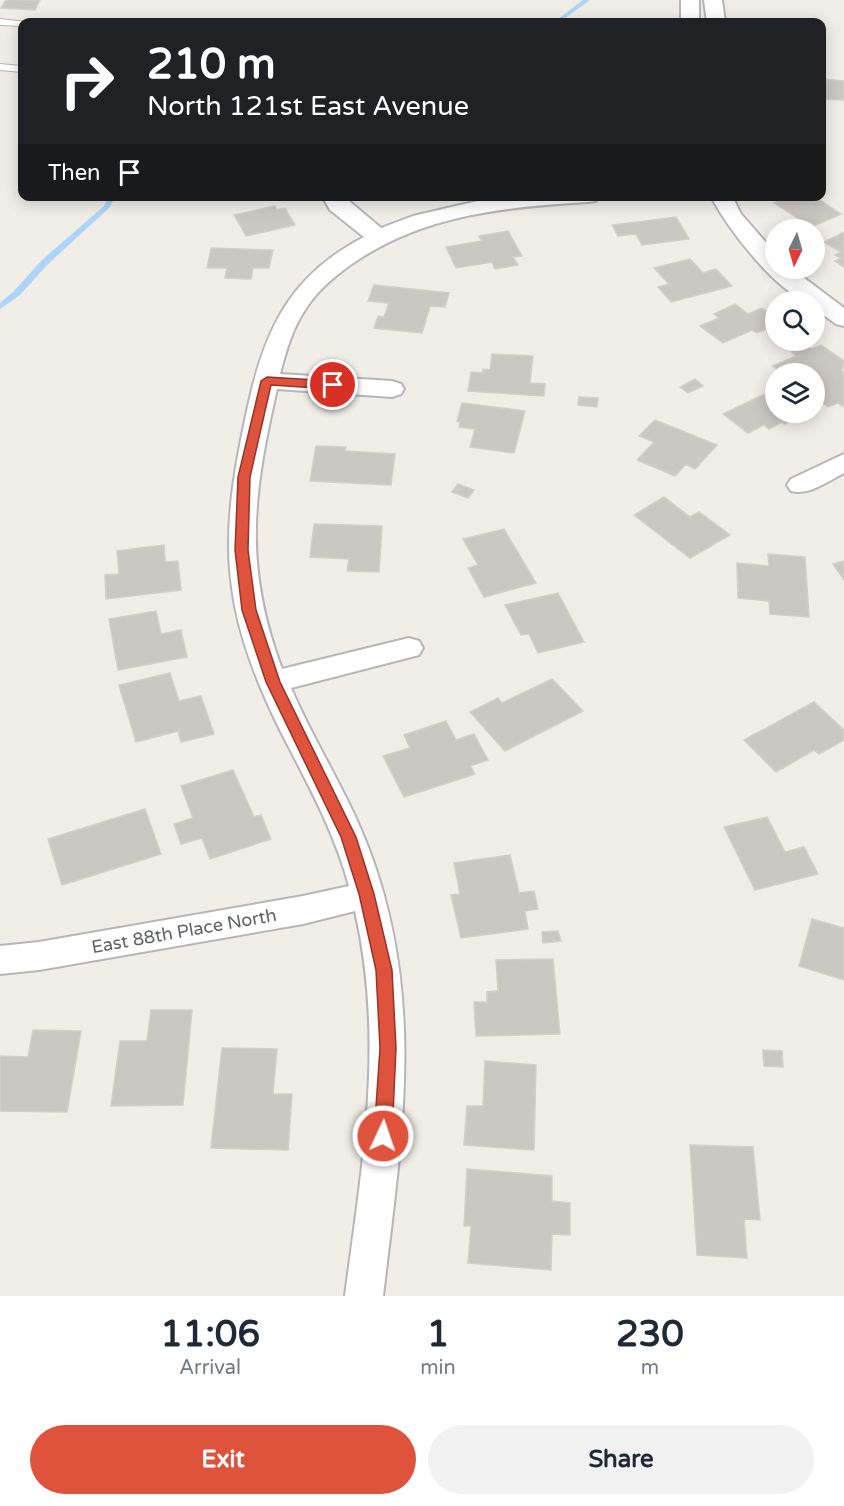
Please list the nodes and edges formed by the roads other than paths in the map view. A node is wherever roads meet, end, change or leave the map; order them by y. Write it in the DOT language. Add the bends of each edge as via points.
graph roads {
  1 [pos="690,0"];
  2 [pos="713,0"];
  3 [pos="690,18"];
  4 [pos="715,18"];
  5 [pos="0,22"];
  6 [pos="18,23"];
  7 [pos="0,68"];
  8 [pos="18,69"];
  9 [pos="335,201"];
  10 [pos="518,201"];
  11 [pos="722,201"];
  12 [pos="378,237"];
  13 [pos="765,256"];
  14 [pos="791,279"];
  15 [pos="844,319"];
  16 [pos="267,381"];
  17 [pos="392,389"];
  18 [pos="844,462"];
  19 [pos="800,485"];
  20 [pos="409,648"];
  21 [pos="273,682"];
  22 [pos="367,894"];
  23 [pos="0,960"];
  24 [pos="364,1296"];
  1 -- 3 [label="street"];
  2 -- 4 [label="street"];
  5 -- 6 [label="lane"];
  7 -- 8 [label="lane"];
  9 -- 12 [label="street"];
  10 -- 12 [label="street" via="490,203 420,220"];
  11 -- 13 [label="street" via="730,216"];
  12 -- 16 [label="street" via="314,283 293,310 279,338"];
  14 -- 15 [label="street"];
  16 -- 17 [label="street"];
  16 -- 21 [label="street" via="244,477 240,518 249,610"];
  18 -- 19 [label="street"];
  20 -- 21 [label="street"];
  21 -- 22 [label="street" via="348,837"];
  22 -- 23 [label="street, East 88th Place North" via="303,910"];
  22 -- 24 [label="street" via="384,970 388,1048 383,1136"];
}
